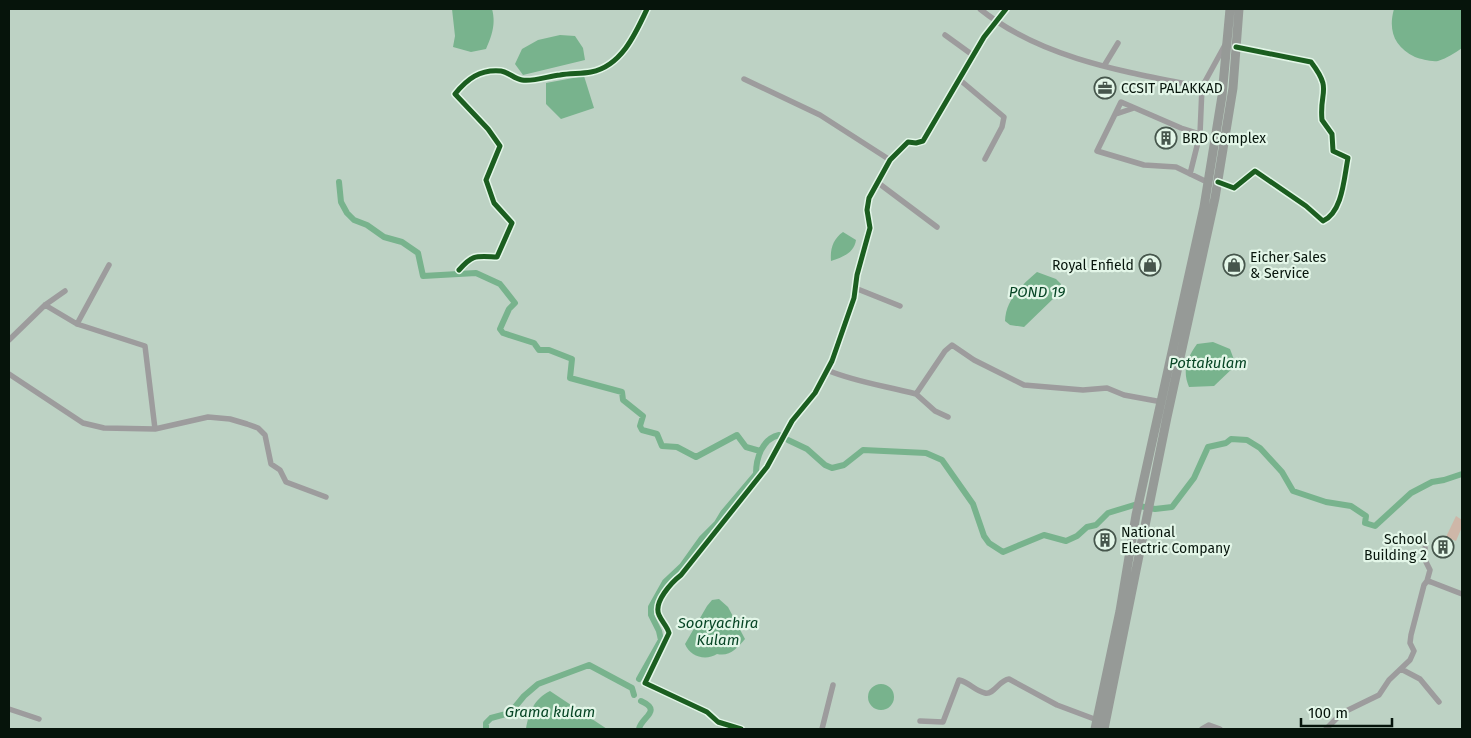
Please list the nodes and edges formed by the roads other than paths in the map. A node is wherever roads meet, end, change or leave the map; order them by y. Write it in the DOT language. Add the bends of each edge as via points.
graph roads {
  1 [pos="647,9"];
  2 [pos="980,9"];
  3 [pos="1006,9"];
  4 [pos="1230,9"];
  5 [pos="1239,9"];
  6 [pos="995,21"];
  7 [pos="1234,30"];
  8 [pos="945,35"];
  9 [pos="1118,43"];
  10 [pos="1227,43"];
  11 [pos="1236,47"];
  12 [pos="974,56"];
  13 [pos="1104,66"];
  14 [pos="744,79"];
  15 [pos="960,80"];
  16 [pos="1202,87"];
  17 [pos="1134,108"];
  18 [pos="1116,114"];
  19 [pos="1200,134"];
  20 [pos="985,159"];
  21 [pos="890,160"];
  22 [pos="1190,174"];
  23 [pos="877,182"];
  24 [pos="1207,182"];
  25 [pos="1218,182"];
  26 [pos="936,227"];
  27 [pos="109,265"];
  28 [pos="459,270"];
  29 [pos="855,288"];
  30 [pos="65,292"];
  31 [pos="45,306"];
  32 [pos="900,306"];
  33 [pos="77,324"];
  34 [pos="9,340"];
  35 [pos="827,370"];
  36 [pos="9,376"];
  37 [pos="916,394"];
  38 [pos="1162,402"];
  39 [pos="948,417"];
  40 [pos="155,429"];
  41 [pos="326,497"];
  42 [pos="1424,548"];
  43 [pos="1428,581"];
  44 [pos="1462,594"];
  45 [pos="1401,669"];
  46 [pos="833,685"];
  47 [pos="1439,702"];
  48 [pos="9,709"];
  49 [pos="39,719"];
  50 [pos="920,721"];
  51 [pos="1096,724"];
  52 [pos="741,729"];
  53 [pos="822,729"];
  54 [pos="827,729"];
  55 [pos="1104,729"];
  56 [pos="1202,729"];
  57 [pos="1220,729"];
  58 [pos="1326,729"];
  1 -- 28 [label="street" via="628,45 606,68 589,73 574,72 523,80 502,71 488,72 474,75 455,94 500,146 486,180 494,203 512,223 497,257 475,256"];
  2 -- 6 [label="street"];
  3 -- 6 [label="street"];
  4 -- 7 [label="highway"];
  5 -- 7 [label="highway"];
  6 -- 12 [label="street"];
  6 -- 13 [label="street" via="1034,42"];
  7 -- 10 [label="highway"];
  7 -- 11 [label="highway"];
  8 -- 12 [label="street"];
  9 -- 13 [label="street"];
  10 -- 16 [label="street"];
  10 -- 24 [label="highway" via="1222,96"];
  11 -- 25 [label="highway"];
  11 -- 25 [label="street" via="1311,62 1323,78 1322,120 1332,134 1333,151 1348,158 1340,199 1333,213 1324,221 1255,171 1234,188"];
  12 -- 15 [label="street"];
  13 -- 16 [label="street"];
  14 -- 21 [label="street" via="820,115"];
  15 -- 20 [label="street" via="1004,116 1002,127"];
  15 -- 21 [label="street" via="923,141 916,144 908,142"];
  16 -- 19 [label="street"];
  17 -- 18 [label="street"];
  17 -- 18 [label="street" via="1121,102"];
  17 -- 19 [label="street"];
  18 -- 22 [label="street" via="1097,151 1144,165 1176,167"];
  19 -- 22 [label="street"];
  21 -- 23 [label="street"];
  22 -- 24 [label="street"];
  23 -- 26 [label="street"];
  23 -- 29 [label="street" via="869,198 870,228"];
  24 -- 38 [label="highway"];
  25 -- 55 [label="highway"];
  27 -- 33 [label="street"];
  29 -- 32 [label="street"];
  29 -- 35 [label="street"];
  30 -- 31 [label="street"];
  31 -- 33 [label="street"];
  31 -- 34 [label="street"];
  33 -- 40 [label="street" via="145,346"];
  35 -- 37 [label="street" via="851,381"];
  35 -- 52 [label="street" via="766,467 681,574 670,583 658,608 669,633 646,683 707,712 718,722"];
  36 -- 40 [label="street" via="83,423 104,428"];
  37 -- 38 [label="street" via="952,345 1024,385 1083,390 1107,388"];
  37 -- 39 [label="street" via="935,411"];
  38 -- 51 [label="highway" via="1140,495 1122,602"];
  40 -- 41 [label="street" via="208,417 230,419 258,428 265,435 271,464 280,470 286,482"];
  42 -- 43 [label="street" via="1424,558 1430,570"];
  43 -- 44 [label="street"];
  43 -- 45 [label="street" via="1424,585 1411,635 1412,656"];
  45 -- 47 [label="street" via="1420,679"];
  45 -- 58 [label="street" via="1379,695 1342,713"];
  46 -- 53 [label="street"];
  48 -- 49 [label="street"];
  50 -- 51 [label="street" via="943,722 959,680 990,693 1004,679 1009,679"];
  53 -- 54 [label="street"];
  56 -- 57 [label="street" via="1209,725"];
}
